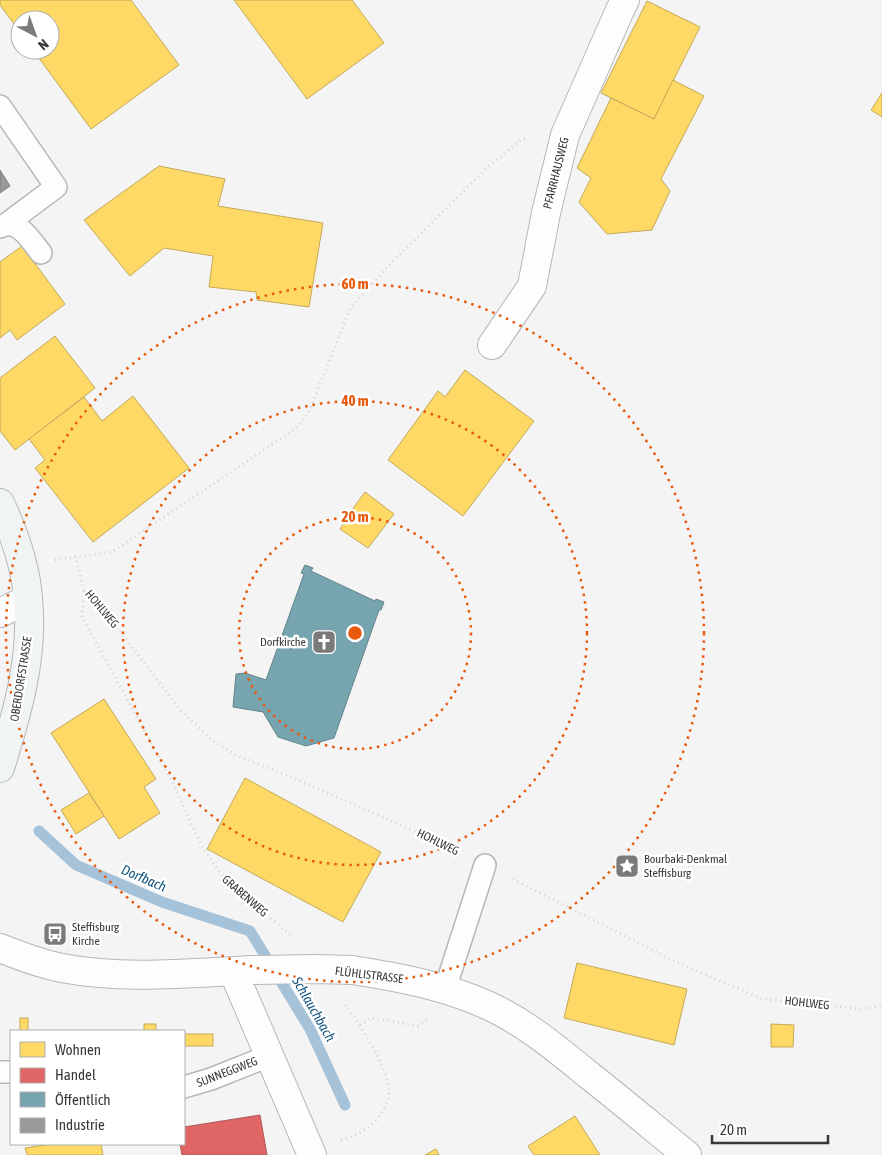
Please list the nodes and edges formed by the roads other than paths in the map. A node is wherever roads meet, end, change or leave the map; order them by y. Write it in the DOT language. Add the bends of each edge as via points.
graph roads {
  1 [pos="625,0"];
  2 [pos="0,106"];
  3 [pos="2,226"];
  4 [pos="41,253"];
  5 [pos="492,345"];
  6 [pos="0,504"];
  7 [pos="28,599"];
  8 [pos="0,613"];
  9 [pos="0,768"];
  10 [pos="485,865"];
  11 [pos="0,948"];
  12 [pos="243,971"];
  13 [pos="445,990"];
  14 [pos="269,1056"];
  15 [pos="185,1087"];
  16 [pos="311,1151"];
  17 [pos="687,1155"];
  1 -- 5 [label="street, PFARRHAUSWEG" via="565,134 532,286"];
  2 -- 3 [label="lane" via="56,187"];
  3 -- 4 [label="lane" via="15,226 25,232"];
  6 -- 7 [label="main road, OBERDORFSTRASSE" via="23,567"];
  7 -- 8 [label="street"];
  7 -- 9 [label="main road, OBERDORFSTRASSE" via="29,642 22,686"];
  10 -- 13 [label="lane"];
  11 -- 12 [label="street, FLÜHLISTRASSE" via="60,968 94,973"];
  12 -- 13 [label="street, FLÜHLISTRASSE, bridge" via="352,970 399,977"];
  12 -- 14 [label="street"];
  13 -- 17 [label="street, FLÜHLISTRASSE" via="489,1006 529,1029"];
  14 -- 15 [label="lane, SUNNEGGWEG"];
  14 -- 16 [label="street"];
}
